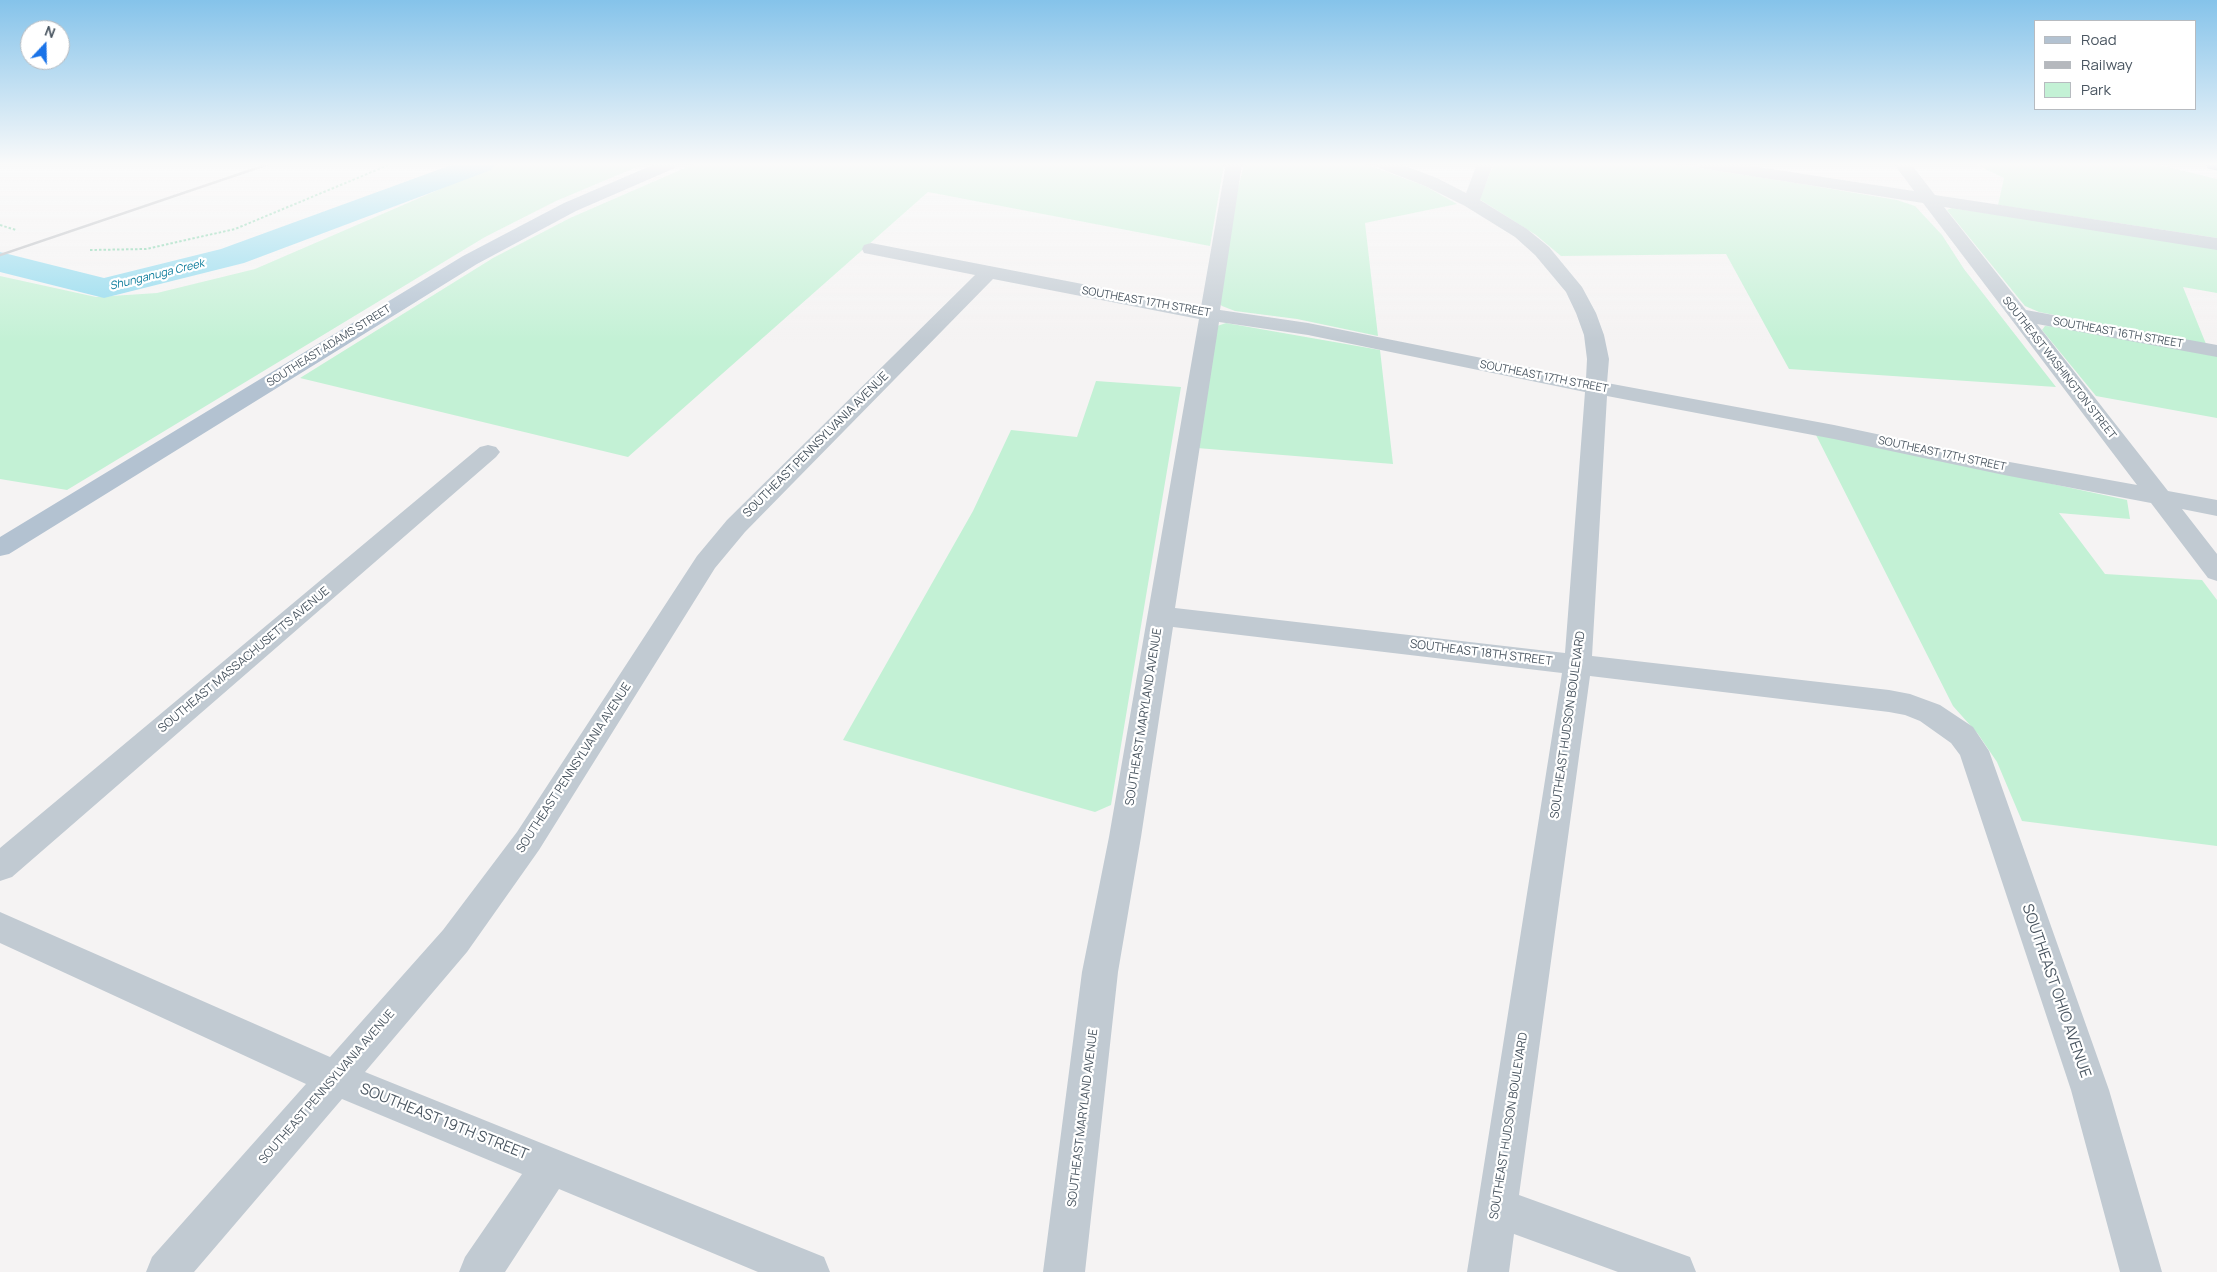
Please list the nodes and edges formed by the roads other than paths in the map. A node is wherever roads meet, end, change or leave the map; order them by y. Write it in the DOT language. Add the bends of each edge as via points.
graph roads {
  1 [pos="539,223"];
  2 [pos="1224,223"];
  3 [pos="1505,223"];
  4 [pos="1948,223"];
  5 [pos="2085,223"];
  6 [pos="2217,244"];
  7 [pos="871,249"];
  8 [pos="989,272"];
  9 [pos="1209,314"];
  10 [pos="2018,315"];
  11 [pos="2217,351"];
  12 [pos="1596,387"];
  13 [pos="488,452"];
  14 [pos="2158,497"];
  15 [pos="2217,508"];
  16 [pos="0,548"];
  17 [pos="2217,572"];
  18 [pos="1160,616"];
  19 [pos="1578,664"];
  20 [pos="1947,723"];
  21 [pos="0,867"];
  22 [pos="0,927"];
  23 [pos="335,1078"];
  24 [pos="551,1166"];
  25 [pos="1497,1207"];
  26 [pos="167,1272"];
  27 [pos="480,1272"];
  28 [pos="809,1272"];
  29 [pos="1064,1272"];
  30 [pos="1488,1272"];
  31 [pos="1675,1272"];
  32 [pos="2141,1272"];
  1 -- 16 [label="main road, SOUTHEAST ADAMS STREET" via="470,260"];
  2 -- 9 [label="street, SOUTHEAST MARYLAND AVENUE"];
  3 -- 12 [label="street, SOUTHEAST HUDSON BOULEVARD" via="1521,233 1560,271 1575,291 1594,336 1598,360"];
  4 -- 10 [label="street, SOUTHEAST WASHINGTON STREET"];
  5 -- 6 [label="street"];
  7 -- 8 [label="street, SOUTHEAST 17TH STREET"];
  8 -- 9 [label="street, SOUTHEAST 17TH STREET"];
  8 -- 23 [label="street, SOUTHEAST PENNSYLVANIA AVENUE" via="736,526 706,562 528,841 483,904 455,941"];
  9 -- 12 [label="street, SOUTHEAST 17TH STREET" via="1308,329"];
  9 -- 18 [label="street, SOUTHEAST MARYLAND AVENUE"];
  10 -- 11 [label="street, SOUTHEAST 16TH STREET"];
  10 -- 14 [label="street, SOUTHEAST WASHINGTON STREET"];
  12 -- 14 [label="street, SOUTHEAST 17TH STREET"];
  12 -- 19 [label="street, SOUTHEAST HUDSON BOULEVARD"];
  13 -- 21 [label="street, SOUTHEAST MASSACHUSETTS AVENUE"];
  14 -- 15 [label="street, SOUTHEAST 17TH STREET"];
  14 -- 17 [label="street, SOUTHEAST WASHINGTON STREET"];
  18 -- 19 [label="street, SOUTHEAST 18TH STREET"];
  18 -- 29 [label="street, SOUTHEAST MARYLAND AVENUE" via="1100,972"];
  19 -- 20 [label="street, SOUTHEAST 18TH STREET" via="1889,701 1910,705"];
  19 -- 25 [label="street, SOUTHEAST HUDSON BOULEVARD"];
  20 -- 32 [label="street, SOUTHEAST OHIO AVENUE" via="1974,750 2090,1090"];
  22 -- 23 [label="street, SOUTHEAST 19TH STREET"];
  23 -- 24 [label="street, SOUTHEAST 19TH STREET"];
  23 -- 26 [label="street, SOUTHEAST PENNSYLVANIA AVENUE"];
  24 -- 27 [label="street"];
  24 -- 28 [label="street, SOUTHEAST 19TH STREET"];
  25 -- 30 [label="street, SOUTHEAST HUDSON BOULEVARD"];
  25 -- 31 [label="street"];
}
